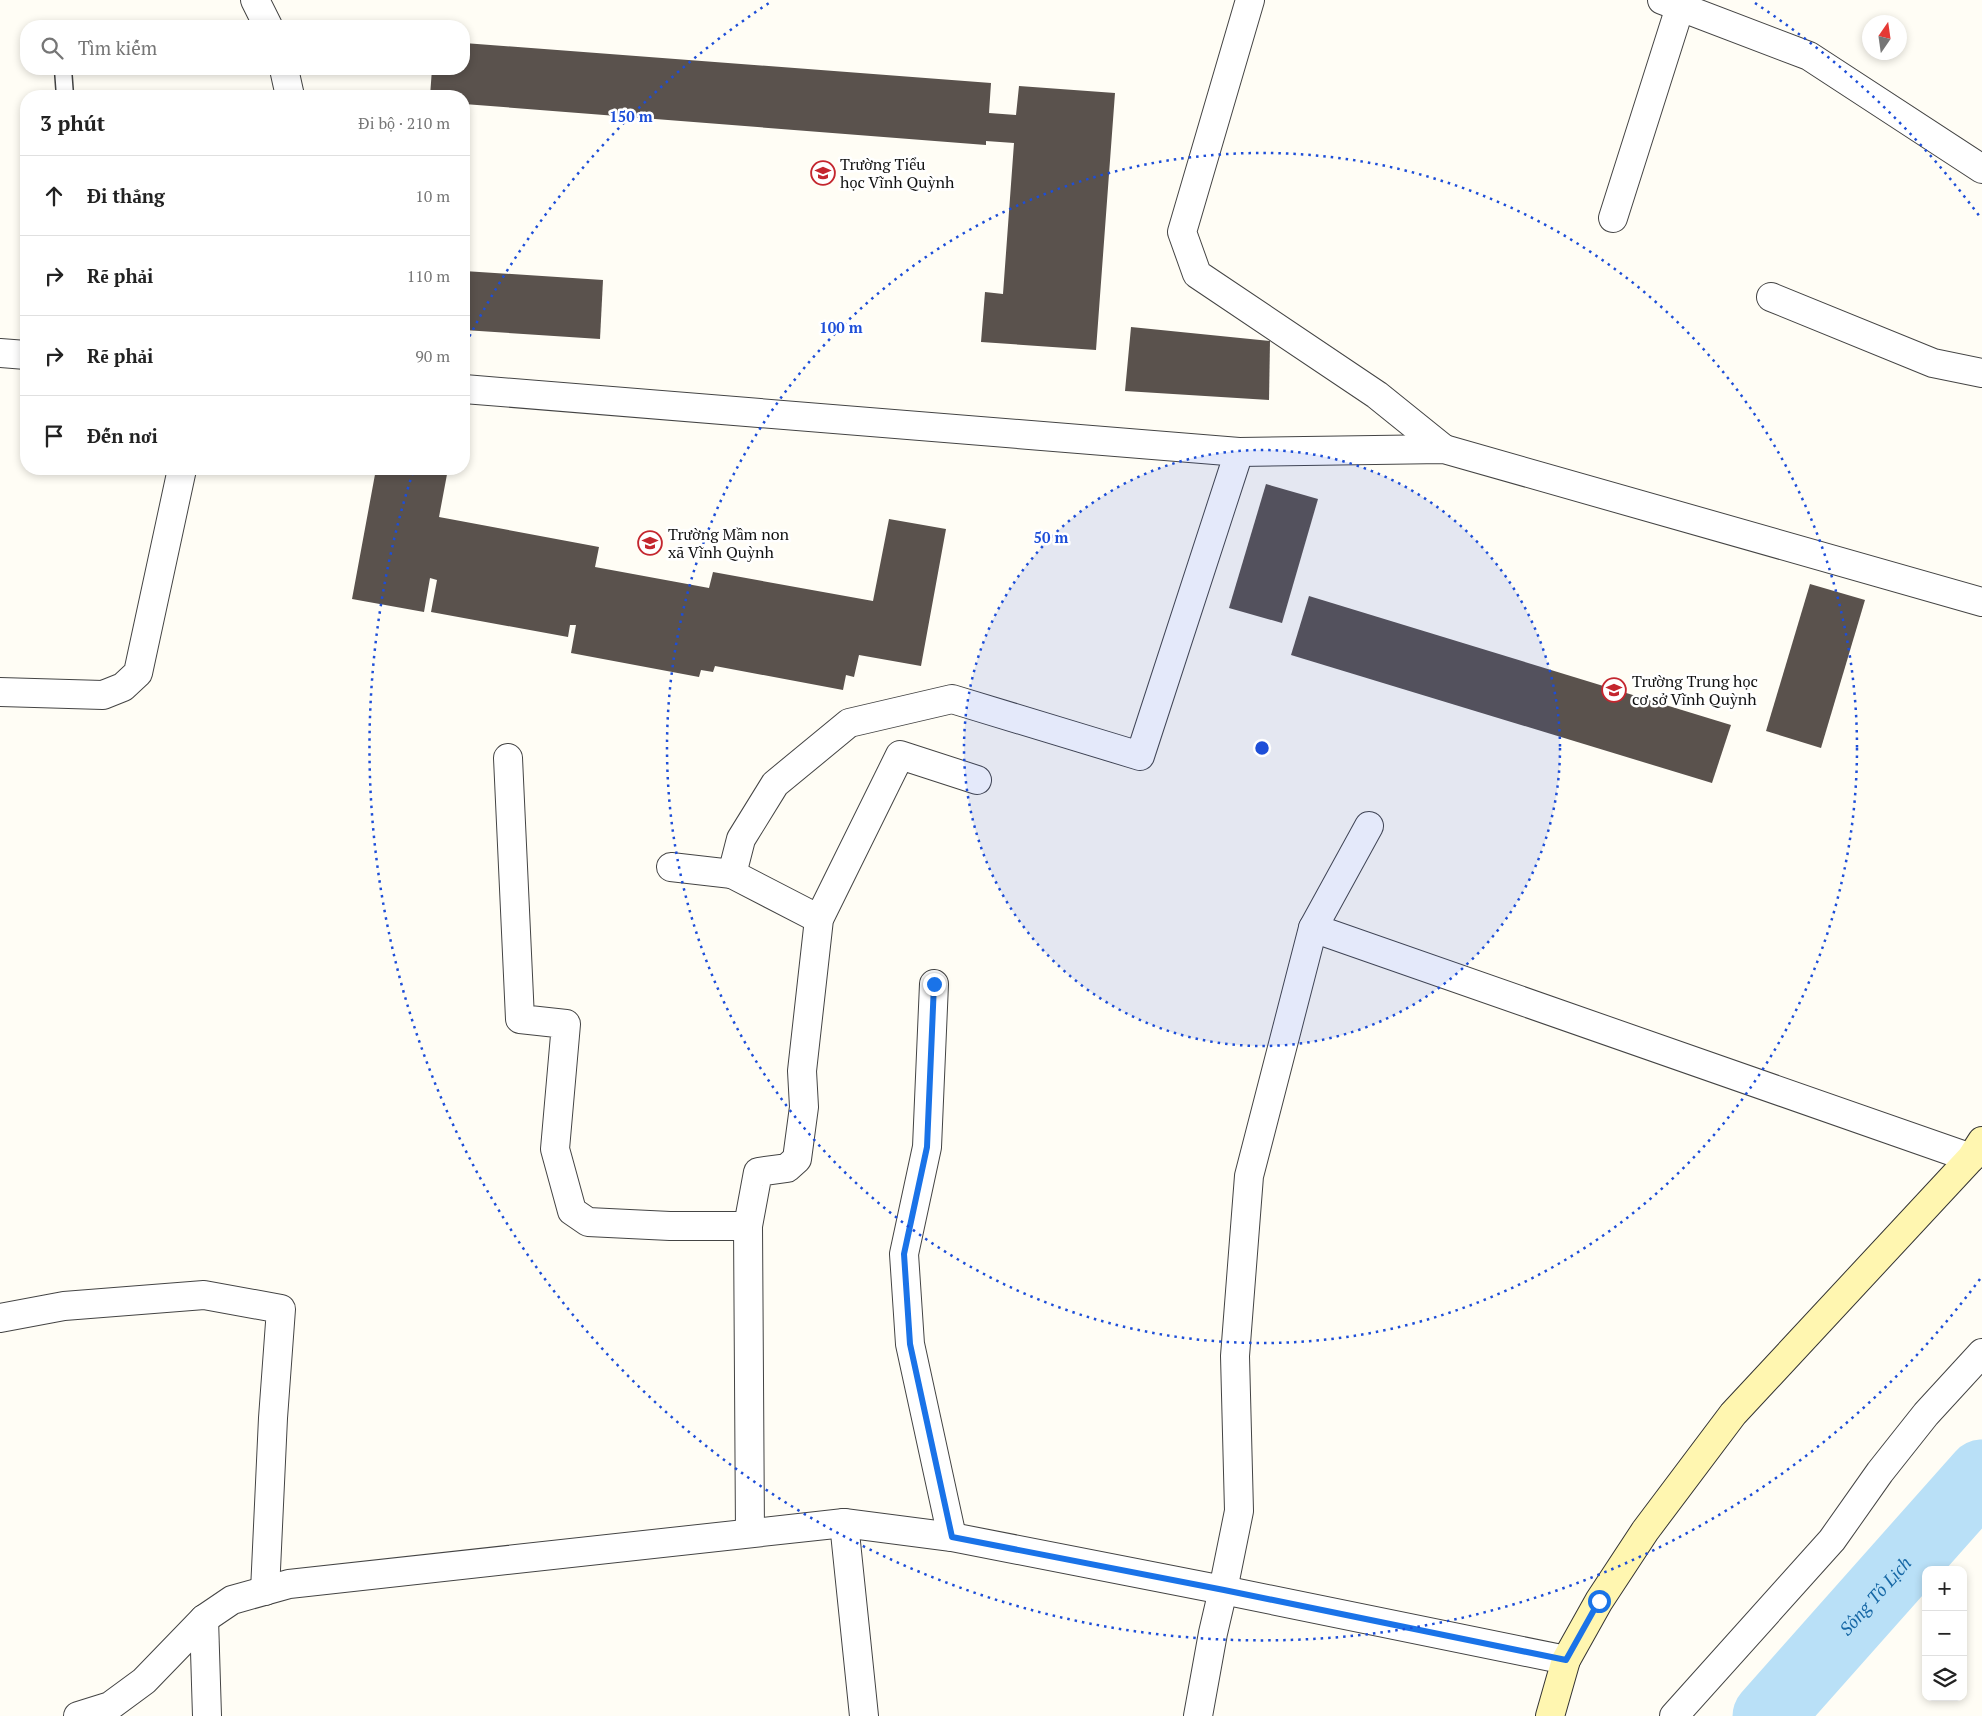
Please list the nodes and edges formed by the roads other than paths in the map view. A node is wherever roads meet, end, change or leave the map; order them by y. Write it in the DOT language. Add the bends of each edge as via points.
graph roads {
  1 [pos="255,0"];
  2 [pos="1250,0"];
  3 [pos="1671,3"];
  4 [pos="265,20"];
  5 [pos="63,75"];
  6 [pos="285,75"];
  7 [pos="64,90"];
  8 [pos="289,90"];
  9 [pos="1982,169"];
  10 [pos="1613,218"];
  11 [pos="1771,296"];
  12 [pos="0,353"];
  13 [pos="20,355"];
  14 [pos="1982,373"];
  15 [pos="470,389"];
  16 [pos="1444,449"];
  17 [pos="1240,452"];
  18 [pos="181,475"];
  19 [pos="1982,602"];
  20 [pos="0,692"];
  21 [pos="508,758"];
  22 [pos="977,780"];
  23 [pos="1369,826"];
  24 [pos="671,867"];
  25 [pos="732,874"];
  26 [pos="819,919"];
  27 [pos="1313,928"];
  28 [pos="934,984"];
  29 [pos="1976,1149"];
  30 [pos="748,1226"];
  31 [pos="0,1318"];
  32 [pos="1982,1353"];
  33 [pos="844,1523"];
  34 [pos="750,1533"];
  35 [pos="952,1537"];
  36 [pos="1224,1590"];
  37 [pos="265,1592"];
  38 [pos="204,1620"];
  39 [pos="1566,1660"];
  40 [pos="78,1716"];
  41 [pos="207,1716"];
  42 [pos="864,1716"];
  43 [pos="1198,1716"];
  44 [pos="1550,1716"];
  45 [pos="1674,1716"];
  1 -- 4 [label="street"];
  2 -- 16 [label="street" via="1182,232 1197,274 1376,396"];
  3 -- 9 [label="street" via="1810,56"];
  3 -- 10 [label="street"];
  5 -- 7 [label="lane"];
  6 -- 8 [label="street"];
  11 -- 14 [label="street" via="1933,363"];
  12 -- 13 [label="street"];
  15 -- 17 [label="street"];
  16 -- 17 [label="street"];
  16 -- 19 [label="street"];
  17 -- 25 [label="street" via="1140,756 952,699 849,723 776,784 741,838"];
  18 -- 20 [label="street" via="138,674 123,687 103,695"];
  21 -- 30 [label="street" via="520,1019 566,1024 555,1149 572,1211 588,1222"];
  22 -- 26 [label="street" via="900,755"];
  23 -- 27 [label="street"];
  24 -- 25 [label="street"];
  25 -- 26 [label="street"];
  26 -- 30 [label="street" via="802,1071 804,1107 797,1159 787,1168 758,1172"];
  27 -- 29 [label="street"];
  27 -- 36 [label="street" via="1249,1176 1235,1356 1238,1511"];
  28 -- 35 [label="street" via="927,1147 904,1254 910,1344"];
  29 -- 39 [label="street" via="1733,1414 1645,1531 1599,1601"];
  30 -- 34 [label="street"];
  31 -- 37 [label="street" via="64,1306 204,1296 281,1308"];
  32 -- 45 [label="street" via="1914,1429 1832,1540"];
  33 -- 34 [label="street"];
  33 -- 35 [label="street"];
  33 -- 42 [label="street"];
  34 -- 37 [label="street" via="289,1584"];
  35 -- 36 [label="street"];
  36 -- 39 [label="street"];
  36 -- 43 [label="street"];
  37 -- 38 [label="street" via="232,1600"];
  38 -- 40 [label="street" via="144,1681 110,1706"];
  38 -- 41 [label="street"];
  39 -- 44 [label="street"];
}
